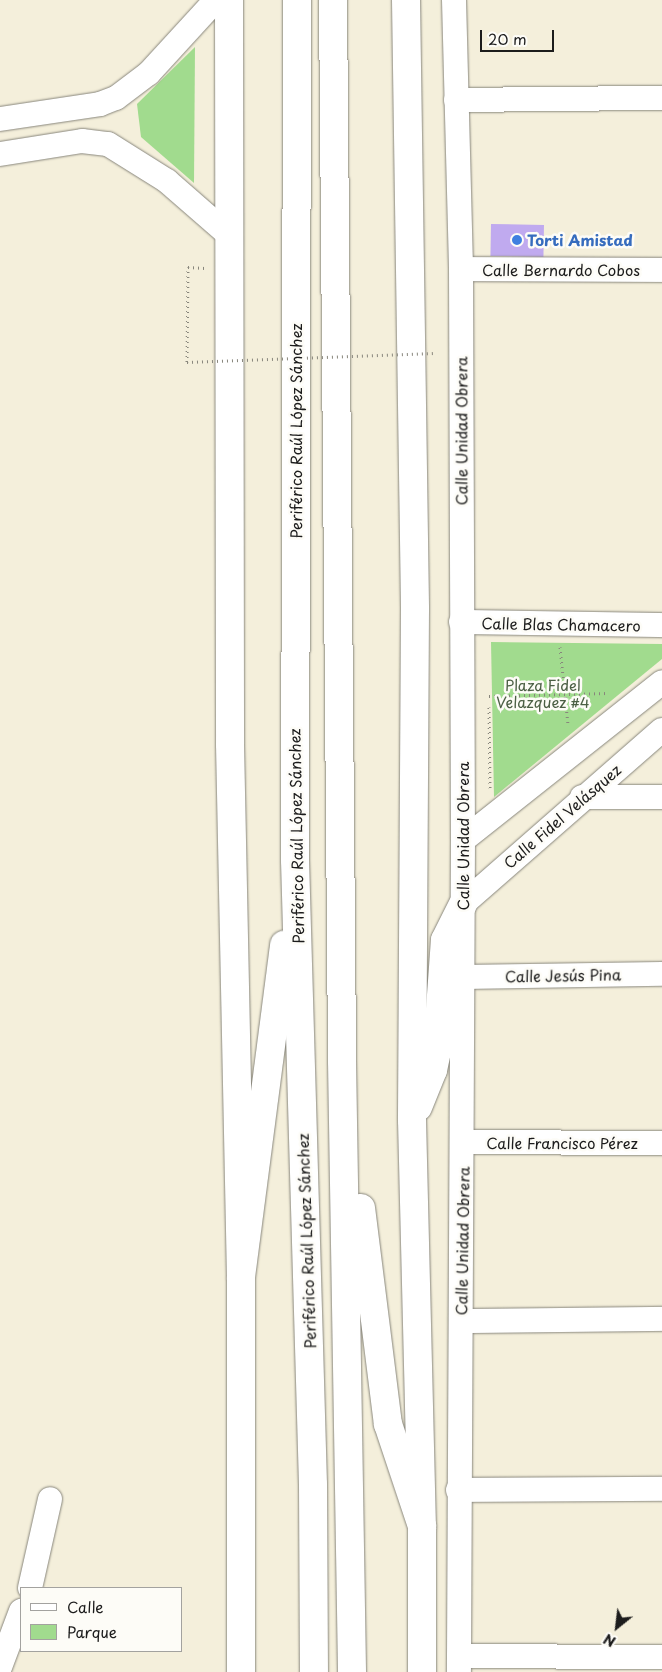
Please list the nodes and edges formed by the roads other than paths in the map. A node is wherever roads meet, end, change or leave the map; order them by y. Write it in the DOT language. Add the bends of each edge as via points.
graph roads {
  1 [pos="216,0"];
  2 [pos="229,0"];
  3 [pos="297,0"];
  4 [pos="333,0"];
  5 [pos="406,0"];
  6 [pos="454,0"];
  7 [pos="662,98"];
  8 [pos="456,100"];
  9 [pos="33,114"];
  10 [pos="0,119"];
  11 [pos="38,148"];
  12 [pos="0,154"];
  13 [pos="229,235"];
  14 [pos="461,269"];
  15 [pos="662,270"];
  16 [pos="461,622"];
  17 [pos="662,625"];
  18 [pos="662,682"];
  19 [pos="662,730"];
  20 [pos="582,797"];
  21 [pos="662,797"];
  22 [pos="463,840"];
  23 [pos="295,860"];
  24 [pos="463,904"];
  25 [pos="662,974"];
  26 [pos="463,976"];
  27 [pos="342,1061"];
  28 [pos="412,1120"];
  29 [pos="463,1142"];
  30 [pos="662,1143"];
  31 [pos="241,1277"];
  32 [pos="662,1319"];
  33 [pos="461,1321"];
  34 [pos="662,1489"];
  35 [pos="458,1490"];
  36 [pos="50,1499"];
  37 [pos="422,1526"];
  38 [pos="30,1587"];
  39 [pos="20,1614"];
  40 [pos="662,1657"];
  41 [pos="459,1664"];
  42 [pos="0,1667"];
  43 [pos="241,1672"];
  44 [pos="314,1672"];
  45 [pos="352,1672"];
  46 [pos="422,1672"];
  1 -- 9 [label="street" via="149,73 124,93 100,104"];
  2 -- 13 [label="main road"];
  3 -- 23 [label="main road, Periférico Raúl López Sánchez"];
  4 -- 27 [label="main road"];
  5 -- 28 [label="main road" via="415,609"];
  6 -- 8 [label="street, Calle Unidad Obrera"];
  7 -- 8 [label="street"];
  8 -- 14 [label="street, Calle Unidad Obrera"];
  9 -- 10 [label="street"];
  9 -- 11 [label="street"];
  11 -- 12 [label="street"];
  11 -- 13 [label="street" via="82,141 116,148 167,181"];
  13 -- 31 [label="main road" via="230,744"];
  14 -- 15 [label="street, Calle Bernardo Cobos"];
  14 -- 16 [label="street, Calle Unidad Obrera"];
  16 -- 17 [label="street, Calle Blas Chamacero"];
  16 -- 22 [label="street, Calle Unidad Obrera"];
  18 -- 22 [label="street"];
  19 -- 20 [label="street, Calle Fidel Velásquez"];
  20 -- 21 [label="street"];
  20 -- 24 [label="street, Calle Fidel Velásquez"];
  22 -- 24 [label="street, Calle Unidad Obrera"];
  23 -- 31 [label="main road"];
  23 -- 44 [label="main road, Periférico Raúl López Sánchez" via="313,1485"];
  24 -- 26 [label="street, Calle Unidad Obrera"];
  24 -- 28 [label="main road" via="445,940 437,1051 433,1070"];
  25 -- 26 [label="street, Calle Jesús Pina"];
  26 -- 29 [label="street, Calle Unidad Obrera"];
  27 -- 37 [label="main road" via="388,1424"];
  27 -- 45 [label="main road"];
  28 -- 37 [label="main road"];
  29 -- 30 [label="street, Calle Francisco Pérez"];
  29 -- 33 [label="street, Calle Unidad Obrera"];
  31 -- 43 [label="main road"];
  32 -- 33 [label="street"];
  33 -- 35 [label="street, Calle Unidad Obrera"];
  34 -- 35 [label="street"];
  35 -- 41 [label="street, Calle Unidad Obrera"];
  36 -- 38 [label="street"];
  37 -- 46 [label="main road"];
  39 -- 42 [label="street"];
  40 -- 41 [label="street"];
}
